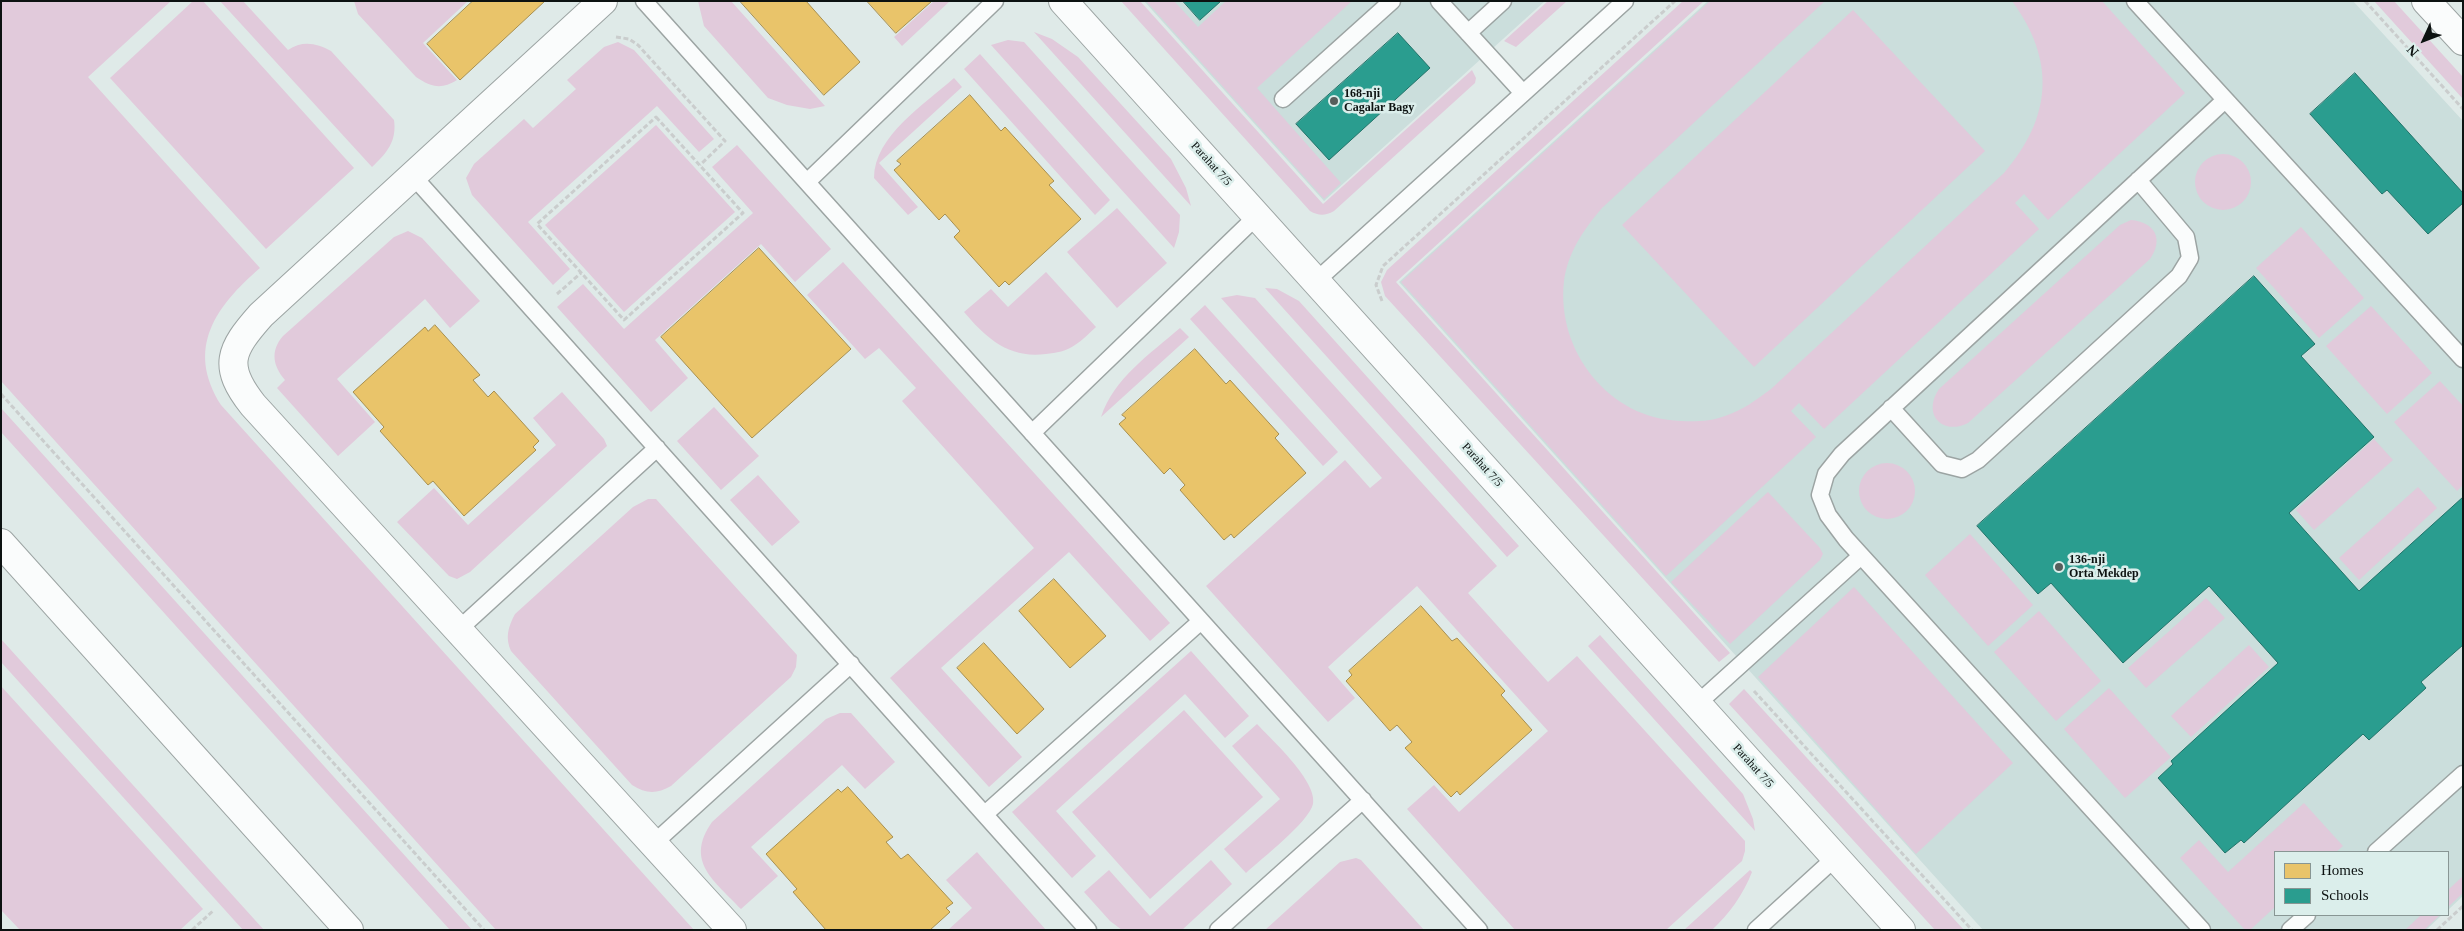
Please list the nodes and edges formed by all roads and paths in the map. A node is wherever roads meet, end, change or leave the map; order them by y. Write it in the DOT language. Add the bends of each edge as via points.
graph roads {
  1 [pos="603,1"];
  2 [pos="644,1"];
  3 [pos="995,1"];
  4 [pos="1063,1"];
  5 [pos="1392,1"];
  6 [pos="1439,1"];
  7 [pos="1503,1"];
  8 [pos="1625,1"];
  9 [pos="1675,1"];
  10 [pos="2135,1"];
  11 [pos="2365,1"];
  12 [pos="2426,1"];
  13 [pos="1468,33"];
  14 [pos="609,38"];
  15 [pos="2463,41"];
  16 [pos="1523,93"];
  17 [pos="1283,99"];
  18 [pos="2225,100"];
  19 [pos="2463,109"];
  20 [pos="700,165"];
  21 [pos="413,176"];
  22 [pos="2138,180"];
  23 [pos="807,182"];
  24 [pos="1258,215"];
  25 [pos="581,273"];
  26 [pos="1316,281"];
  27 [pos="549,289"];
  28 [pos="1389,309"];
  29 [pos="2463,359"];
  30 [pos="1,394"];
  31 [pos="1892,408"];
  32 [pos="1032,433"];
  33 [pos="657,448"];
  34 [pos="1,543"];
  35 [pos="1861,556"];
  36 [pos="1202,621"];
  37 [pos="458,630"];
  38 [pos="851,664"];
  39 [pos="1749,685"];
  40 [pos="1697,704"];
  41 [pos="2459,784"];
  42 [pos="1363,800"];
  43 [pos="985,814"];
  44 [pos="653,844"];
  45 [pos="2377,851"];
  46 [pos="1835,858"];
  47 [pos="2463,906"];
  48 [pos="214,910"];
  49 [pos="2306,916"];
  50 [pos="192,930"];
  51 [pos="349,930"];
  52 [pos="484,930"];
  53 [pos="732,930"];
  54 [pos="1088,930"];
  55 [pos="1218,930"];
  56 [pos="1480,930"];
  57 [pos="1756,930"];
  58 [pos="1901,930"];
  59 [pos="1972,930"];
  60 [pos="2202,930"];
  61 [pos="2290,930"];
  62 [pos="2436,930"];
  1 -- 21 [label="street"];
  2 -- 23 [label="lane"];
  3 -- 23 [label="lane"];
  4 -- 24 [label="street, Parahat 7/5"];
  5 -- 17 [label="lane"];
  6 -- 13 [label="lane"];
  7 -- 13 [label="lane"];
  8 -- 16 [label="lane"];
  9 -- 28 [label="path" via="1384,266 1376,285"];
  10 -- 18 [label="lane"];
  11 -- 19 [label="path"];
  12 -- 15 [label="street"];
  13 -- 16 [label="lane"];
  14 -- 20 [label="path" via="619,36 638,45 726,141"];
  16 -- 26 [label="lane"];
  18 -- 22 [label="lane"];
  18 -- 29 [label="lane"];
  20 -- 25 [label="path" via="743,212 708,244 624,320"];
  20 -- 25 [label="path" via="656,117 537,224"];
  21 -- 33 [label="lane"];
  21 -- 37 [label="street" via="261,315 237,344 232,365 239,387 253,405"];
  22 -- 31 [label="lane"];
  22 -- 31 [label="lane" via="2186,236 2190,258 2172,283 1978,460 1962,469 1942,464"];
  23 -- 32 [label="lane"];
  24 -- 26 [label="street, Parahat 7/5"];
  24 -- 32 [label="lane"];
  25 -- 27 [label="path" via="555,296"];
  26 -- 40 [label="street, Parahat 7/5"];
  30 -- 52 [label="path"];
  31 -- 35 [label="lane" via="1842,454 1826,474 1820,495 1828,515"];
  32 -- 36 [label="lane"];
  33 -- 37 [label="lane"];
  33 -- 38 [label="lane"];
  34 -- 51 [label="street"];
  35 -- 40 [label="lane"];
  35 -- 60 [label="lane"];
  36 -- 42 [label="lane"];
  36 -- 43 [label="lane"];
  37 -- 44 [label="street"];
  38 -- 43 [label="lane"];
  38 -- 44 [label="lane"];
  39 -- 59 [label="path"];
  40 -- 46 [label="street, Parahat 7/5"];
  41 -- 45 [label="lane"];
  42 -- 55 [label="lane"];
  42 -- 56 [label="lane"];
  43 -- 54 [label="lane"];
  44 -- 53 [label="street"];
  46 -- 57 [label="lane"];
  46 -- 58 [label="street, Parahat 7/5"];
  47 -- 62 [label="path"];
  48 -- 50 [label="path"];
  49 -- 61 [label="lane"];
}
